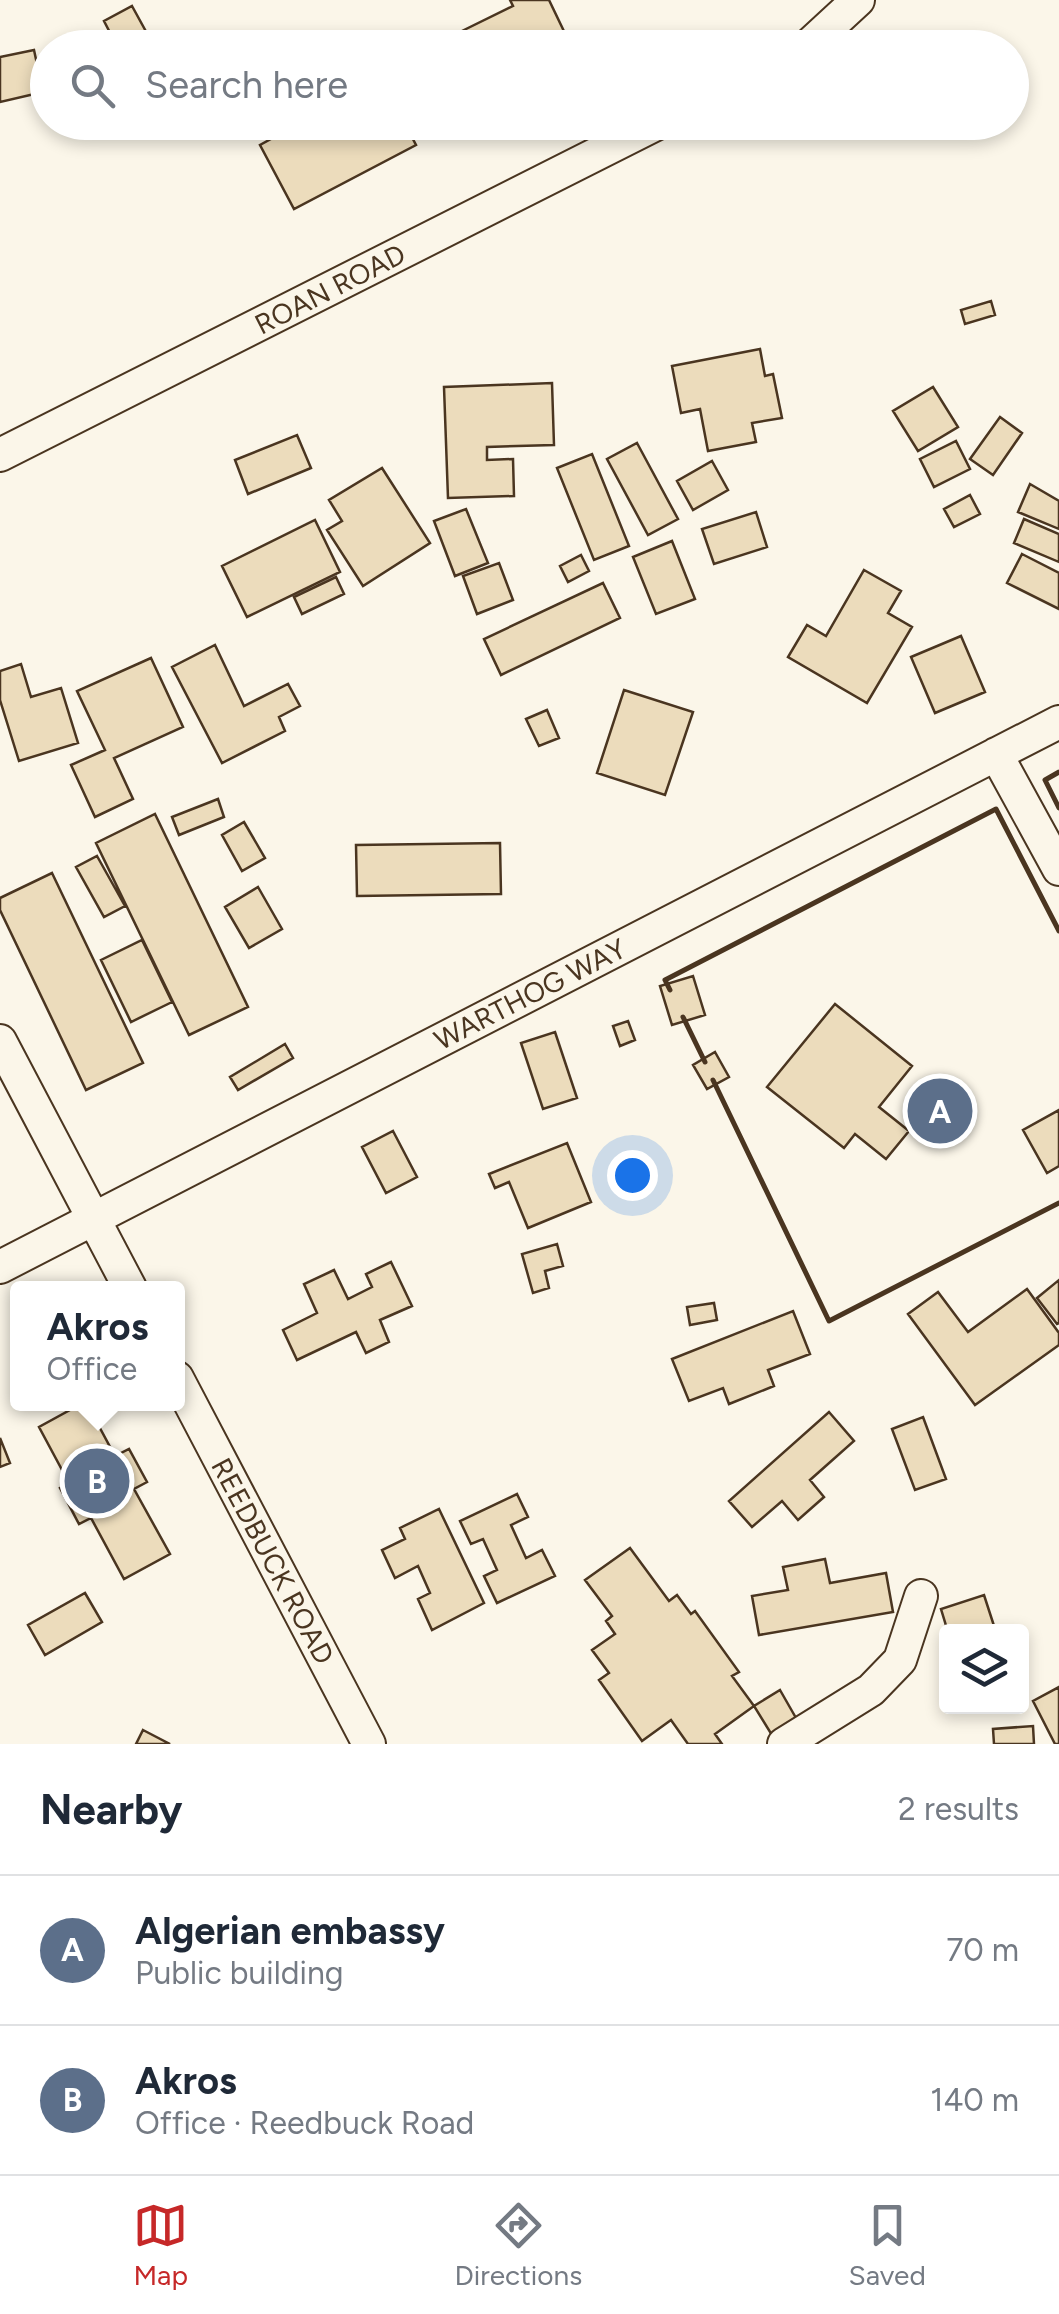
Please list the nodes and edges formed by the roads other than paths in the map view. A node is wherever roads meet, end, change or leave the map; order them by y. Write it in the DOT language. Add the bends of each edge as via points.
graph roads {
  1 [pos="858,0"];
  2 [pos="826,30"];
  3 [pos="624,140"];
  4 [pos="0,455"];
  5 [pos="1059,722"];
  6 [pos="996,754"];
  7 [pos="1059,869"];
  8 [pos="0,1040"];
  9 [pos="94,1218"];
  10 [pos="0,1266"];
  11 [pos="126,1281"];
  12 [pos="185,1393"];
  13 [pos="921,1596"];
  14 [pos="369,1744"];
  15 [pos="784,1744"];
  1 -- 2 [label="street"];
  3 -- 4 [label="street, ROAN ROAD"];
  5 -- 6 [label="street, WARTHOG WAY"];
  6 -- 7 [label="street"];
  6 -- 9 [label="street, WARTHOG WAY"];
  8 -- 9 [label="street"];
  9 -- 10 [label="street, WARTHOG WAY"];
  9 -- 11 [label="street"];
  12 -- 14 [label="street, REEDBUCK ROAD"];
  13 -- 15 [label="street" via="900,1660 871,1690"];
}
